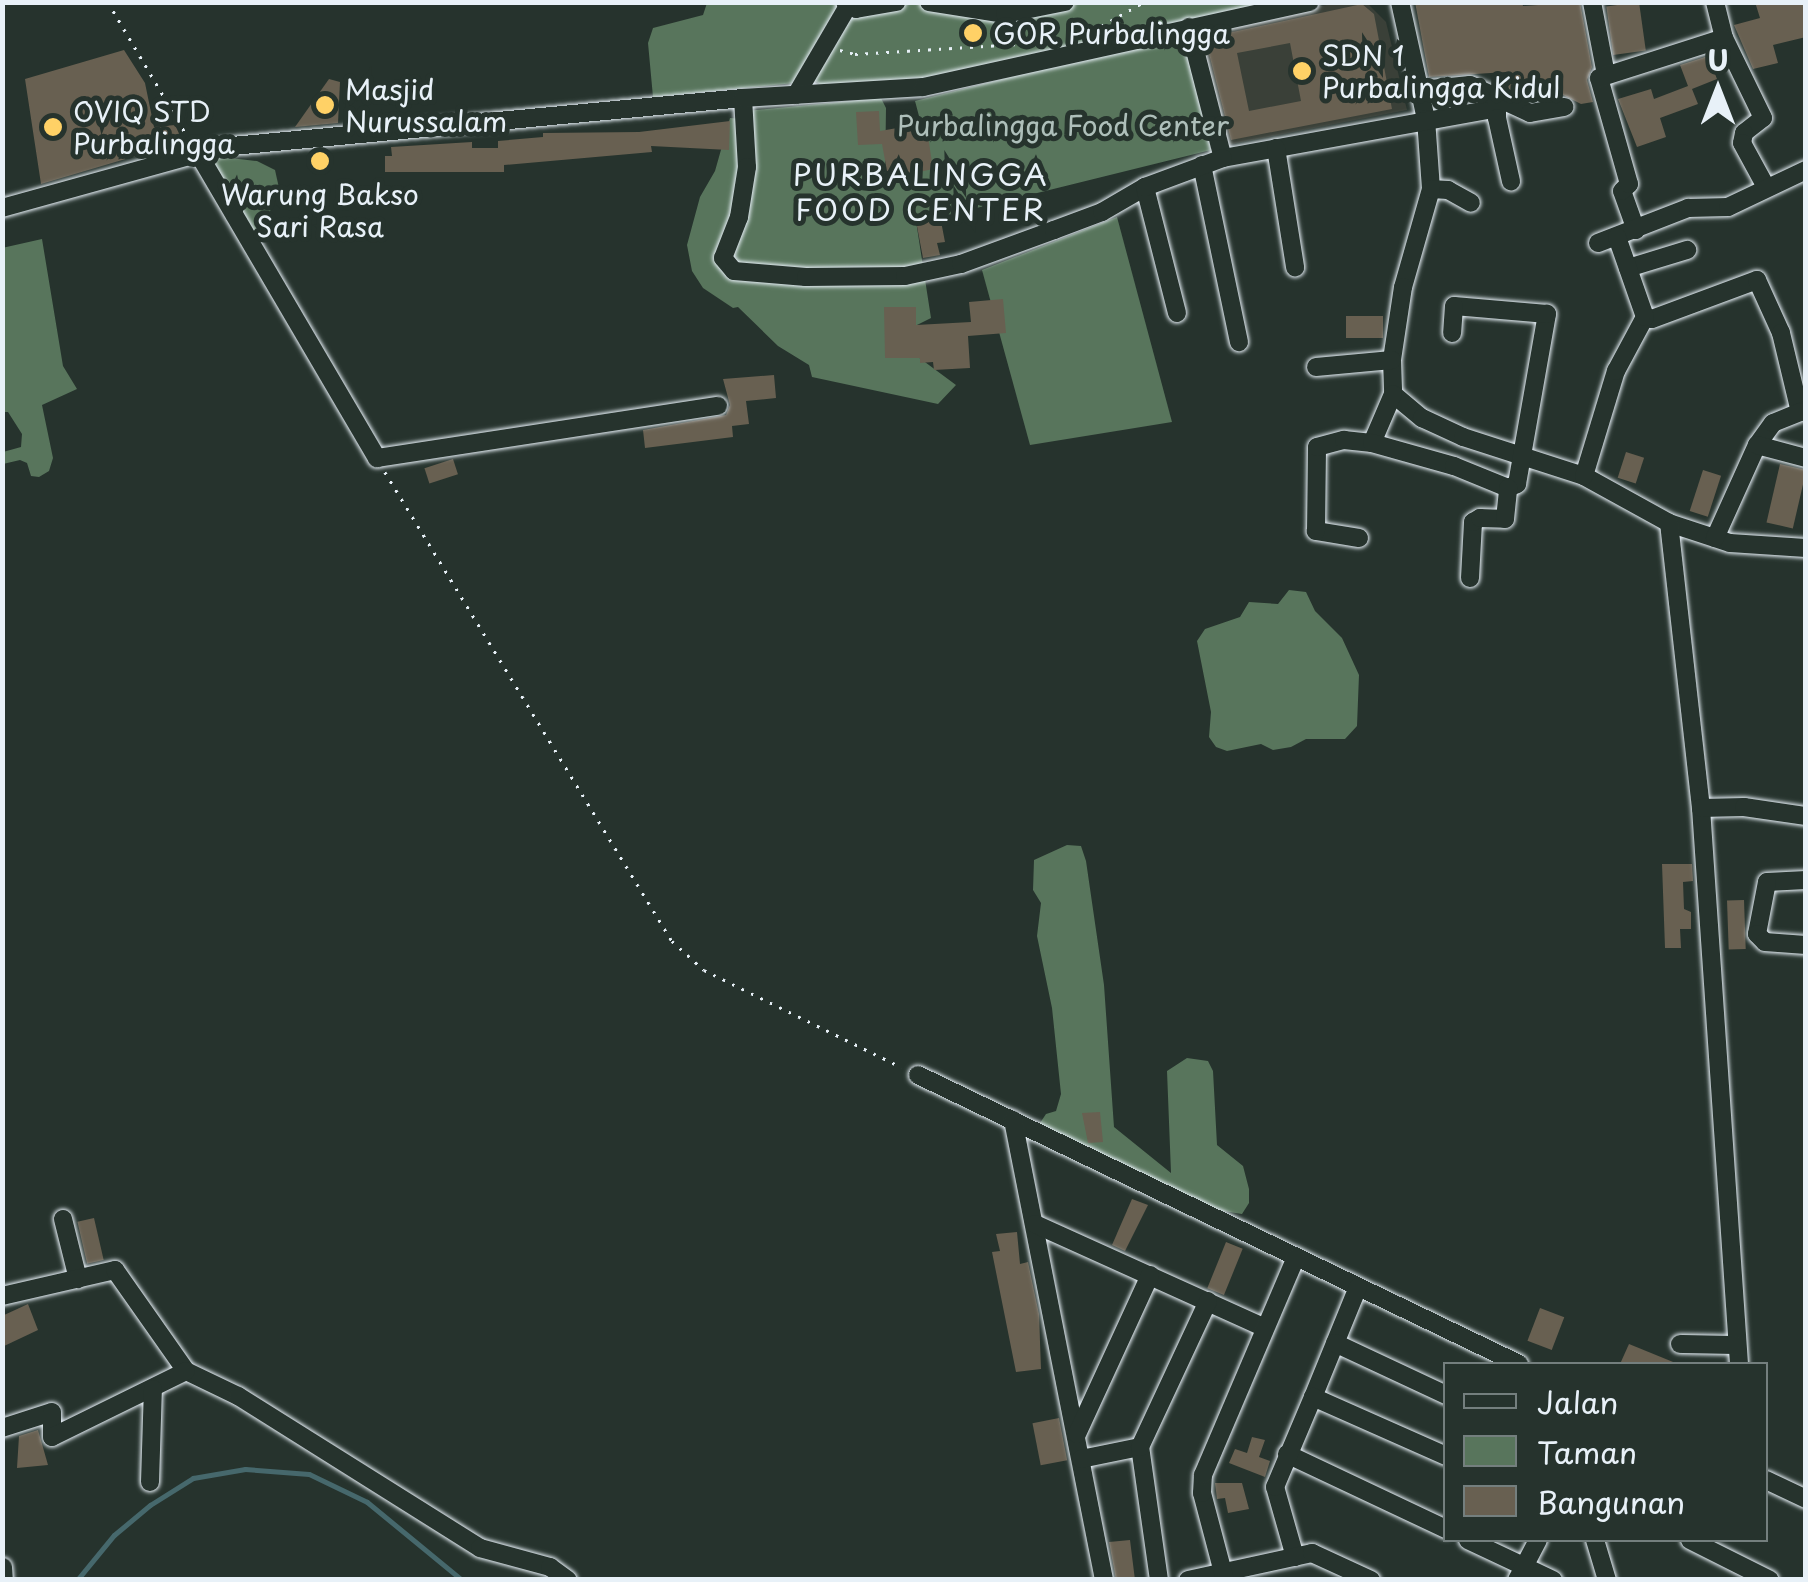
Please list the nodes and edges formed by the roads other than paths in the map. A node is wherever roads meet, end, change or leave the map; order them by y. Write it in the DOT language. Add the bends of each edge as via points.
graph roads {
  1 [pos="896,2"];
  2 [pos="929,2"];
  3 [pos="1065,2"];
  4 [pos="1310,2"];
  5 [pos="1592,2"];
  6 [pos="1715,2"];
  7 [pos="1400,3"];
  8 [pos="846,4"];
  9 [pos="1189,27"];
  10 [pos="1724,38"];
  11 [pos="1606,74"];
  12 [pos="1421,90"];
  13 [pos="796,95"];
  14 [pos="744,98"];
  15 [pos="1497,103"];
  16 [pos="1564,107"];
  17 [pos="1426,118"];
  18 [pos="1276,148"];
  19 [pos="198,153"];
  20 [pos="1223,158"];
  21 [pos="1202,165"];
  22 [pos="1806,170"];
  23 [pos="1512,182"];
  24 [pos="1145,187"];
  25 [pos="1766,187"];
  26 [pos="1430,189"];
  27 [pos="1471,203"];
  28 [pos="2,208"];
  29 [pos="1636,230"];
  30 [pos="1617,237"];
  31 [pos="1598,244"];
  32 [pos="1687,250"];
  33 [pos="1295,267"];
  34 [pos="1628,268"];
  35 [pos="1178,314"];
  36 [pos="1644,317"];
  37 [pos="1452,333"];
  38 [pos="1239,342"];
  39 [pos="1392,360"];
  40 [pos="1316,366"];
  41 [pos="1393,394"];
  42 [pos="718,406"];
  43 [pos="1803,411"];
  44 [pos="1374,437"];
  45 [pos="1757,445"];
  46 [pos="1459,451"];
  47 [pos="1525,457"];
  48 [pos="1806,458"];
  49 [pos="1584,476"];
  50 [pos="1513,486"];
  51 [pos="1669,523"];
  52 [pos="1358,538"];
  53 [pos="1715,538"];
  54 [pos="1806,548"];
  55 [pos="1470,578"];
  56 [pos="1700,808"];
  57 [pos="1806,816"];
  58 [pos="1806,880"];
  59 [pos="1806,945"];
  60 [pos="918,1075"];
  61 [pos="1013,1120"];
  62 [pos="63,1220"];
  63 [pos="1036,1224"];
  64 [pos="1296,1257"];
  65 [pos="1150,1275"];
  66 [pos="78,1279"];
  67 [pos="1358,1287"];
  68 [pos="2,1296"];
  69 [pos="1208,1301"];
  70 [pos="1265,1328"];
  71 [pos="1335,1343"];
  72 [pos="1680,1344"];
  73 [pos="1738,1345"];
  74 [pos="1515,1362"];
  75 [pos="1739,1362"];
  76 [pos="186,1371"];
  77 [pos="152,1389"];
  78 [pos="1443,1394"];
  79 [pos="1312,1397"];
  80 [pos="2,1428"];
  81 [pos="1077,1435"];
  82 [pos="1140,1448"];
  83 [pos="1286,1454"];
  84 [pos="1443,1455"];
  85 [pos="1082,1458"];
  86 [pos="1768,1481"];
  87 [pos="150,1482"];
  88 [pos="1806,1499"];
  89 [pos="1443,1528"];
  90 [pos="1471,1542"];
  91 [pos="1537,1542"];
  92 [pos="1596,1542"];
  93 [pos="1694,1542"];
  94 [pos="1295,1557"];
  95 [pos="3,1566"];
  96 [pos="1521,1573"];
  97 [pos="1224,1576"];
  98 [pos="4,1580"];
  99 [pos="568,1580"];
  100 [pos="1104,1580"];
  101 [pos="1159,1580"];
  102 [pos="1188,1580"];
  103 [pos="1371,1580"];
  104 [pos="1553,1580"];
  105 [pos="1607,1580"];
  106 [pos="1770,1580"];
  1 -- 8 [label="street" via="867,9"];
  2 -- 3 [label="street" via="1005,14"];
  4 -- 9 [label="street"];
  5 -- 11 [label="street"];
  6 -- 10 [label="street"];
  7 -- 12 [label="street"];
  8 -- 13 [label="street"];
  9 -- 13 [label="street" via="949,84"];
  9 -- 20 [label="street"];
  10 -- 11 [label="street"];
  10 -- 25 [label="street" via="1763,118 1742,143"];
  11 -- 29 [label="street" via="1599,86"];
  12 -- 15 [label="street" via="1470,85"];
  12 -- 17 [label="street"];
  13 -- 14 [label="street"];
  14 -- 19 [label="street"];
  14 -- 24 [label="street" via="747,167 739,217 723,258 734,271 905,276 961,264 1054,230"];
  15 -- 16 [label="street" via="1530,112"];
  15 -- 17 [label="street"];
  15 -- 23 [label="street"];
  17 -- 18 [label="street"];
  17 -- 26 [label="street"];
  18 -- 20 [label="street"];
  18 -- 33 [label="street"];
  19 -- 28 [label="street"];
  19 -- 42 [label="street" via="377,458"];
  20 -- 21 [label="street"];
  21 -- 24 [label="street"];
  21 -- 38 [label="street"];
  22 -- 25 [label="street"];
  24 -- 35 [label="street"];
  25 -- 29 [label="street" via="1728,206 1694,206"];
  26 -- 27 [label="street"];
  26 -- 39 [label="street" via="1409,258"];
  29 -- 30 [label="street"];
  30 -- 31 [label="street"];
  30 -- 34 [label="street"];
  32 -- 34 [label="street"];
  34 -- 36 [label="street"];
  36 -- 43 [label="street" via="1652,320 1758,280"];
  36 -- 49 [label="street" via="1616,371"];
  37 -- 47 [label="street" via="1456,306 1548,314"];
  39 -- 40 [label="street"];
  39 -- 41 [label="street"];
  41 -- 44 [label="street"];
  41 -- 46 [label="street"];
  43 -- 45 [label="street" via="1772,423"];
  44 -- 46 [label="street"];
  44 -- 52 [label="street" via="1318,446 1316,531"];
  45 -- 48 [label="street"];
  45 -- 53 [label="street"];
  46 -- 47 [label="street"];
  46 -- 50 [label="street"];
  47 -- 49 [label="street"];
  47 -- 50 [label="street"];
  49 -- 51 [label="street"];
  50 -- 55 [label="street" via="1505,519 1473,522"];
  51 -- 53 [label="street"];
  51 -- 56 [label="street"];
  53 -- 54 [label="street"];
  56 -- 57 [label="street" via="1744,806"];
  56 -- 73 [label="street"];
  58 -- 59 [label="street" via="1767,882 1757,934 1765,942"];
  60 -- 61 [label="street"];
  61 -- 63 [label="street"];
  61 -- 64 [label="street"];
  62 -- 66 [label="street"];
  63 -- 65 [label="street"];
  63 -- 81 [label="street"];
  64 -- 67 [label="street"];
  64 -- 70 [label="street"];
  65 -- 69 [label="street"];
  65 -- 81 [label="street"];
  66 -- 68 [label="street"];
  66 -- 76 [label="street" via="115,1270"];
  67 -- 71 [label="street"];
  67 -- 74 [label="street"];
  69 -- 70 [label="street"];
  69 -- 82 [label="street"];
  70 -- 97 [label="street" via="1203,1474"];
  71 -- 78 [label="street"];
  71 -- 79 [label="street"];
  72 -- 73 [label="street"];
  73 -- 75 [label="street"];
  76 -- 77 [label="street"];
  76 -- 99 [label="street" via="238,1396 480,1548 550,1567"];
  77 -- 80 [label="street" via="52,1438 52,1412"];
  77 -- 87 [label="street"];
  79 -- 83 [label="street"];
  79 -- 84 [label="street"];
  81 -- 85 [label="street"];
  82 -- 85 [label="street"];
  82 -- 101 [label="street"];
  83 -- 89 [label="street"];
  83 -- 94 [label="street" via="1276,1496"];
  85 -- 100 [label="street"];
  86 -- 88 [label="street"];
  90 -- 96 [label="street"];
  91 -- 96 [label="street"];
  92 -- 105 [label="street"];
  93 -- 106 [label="street"];
  94 -- 97 [label="street"];
  94 -- 103 [label="street" via="1312,1553"];
  95 -- 98 [label="street"];
  96 -- 104 [label="street"];
  97 -- 102 [label="street"];
}
